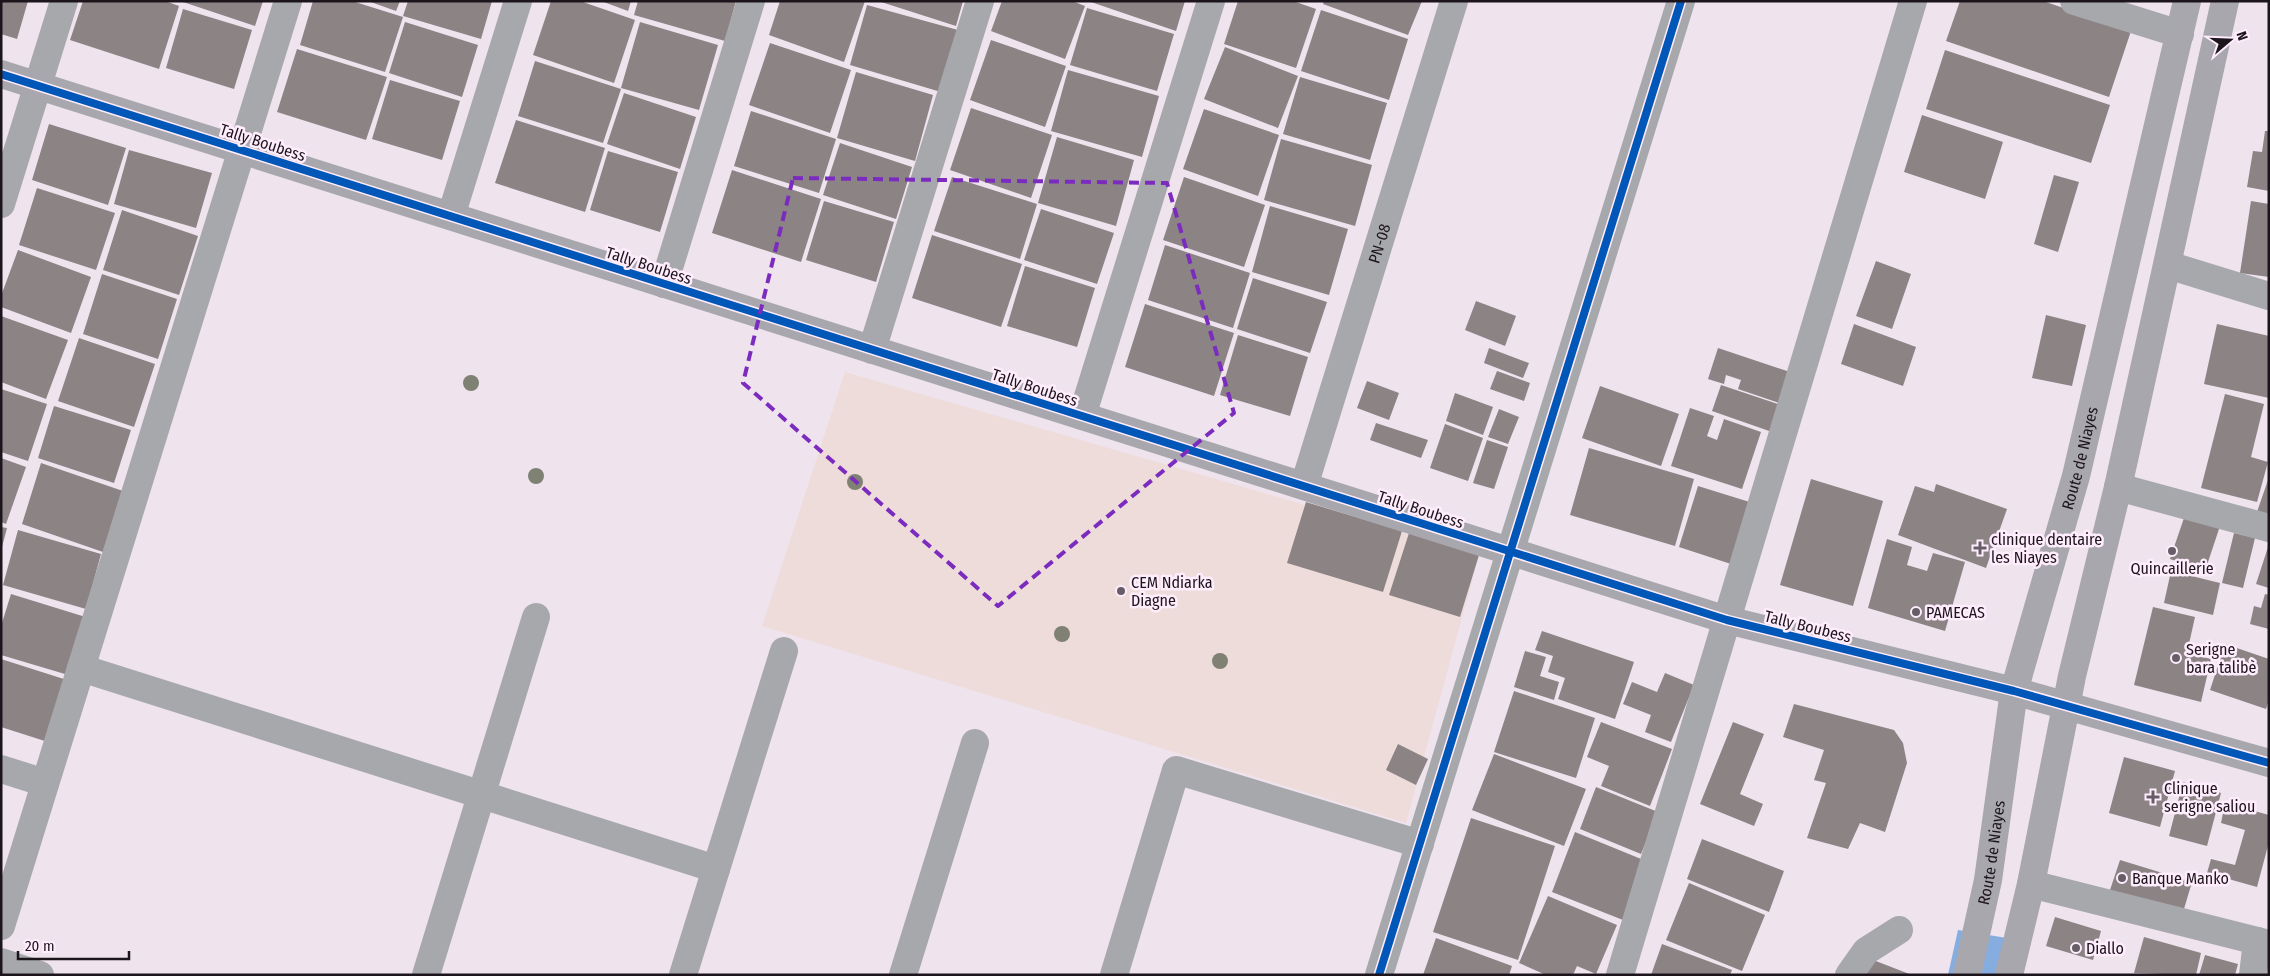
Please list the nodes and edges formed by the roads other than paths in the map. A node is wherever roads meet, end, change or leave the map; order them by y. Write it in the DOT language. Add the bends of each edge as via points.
graph roads {
  1 [pos="64,1"];
  2 [pos="288,1"];
  3 [pos="518,1"];
  4 [pos="751,1"];
  5 [pos="980,1"];
  6 [pos="1211,1"];
  7 [pos="1454,1"];
  8 [pos="1681,1"];
  9 [pos="1913,1"];
  10 [pos="2074,1"];
  11 [pos="2187,1"];
  12 [pos="2224,1"];
  13 [pos="2180,34"];
  14 [pos="1,74"];
  15 [pos="38,85"];
  16 [pos="242,150"];
  17 [pos="1,204"];
  18 [pos="451,216"];
  19 [pos="2168,265"];
  20 [pos="664,284"];
  21 [pos="2269,296"];
  22 [pos="872,350"];
  23 [pos="1082,416"];
  24 [pos="1304,486"];
  25 [pos="2118,487"];
  26 [pos="2269,528"];
  27 [pos="1511,552"];
  28 [pos="536,617"];
  29 [pos="1727,620"];
  30 [pos="784,651"];
  31 [pos="81,668"];
  32 [pos="2014,692"];
  33 [pos="2067,706"];
  34 [pos="976,743"];
  35 [pos="2269,763"];
  36 [pos="1,769"];
  37 [pos="45,783"];
  38 [pos="481,795"];
  39 [pos="1420,844"];
  40 [pos="716,869"];
  41 [pos="2031,884"];
  42 [pos="1,926"];
  43 [pos="1899,930"];
  44 [pos="2263,943"];
  45 [pos="1,962"];
  46 [pos="40,975"];
  47 [pos="426,975"];
  48 [pos="683,975"];
  49 [pos="904,975"];
  50 [pos="1114,975"];
  51 [pos="1379,975"];
  52 [pos="1620,975"];
  53 [pos="1849,975"];
  54 [pos="1967,975"];
  55 [pos="2009,975"];
  56 [pos="2253,975"];
  1 -- 15 [label="street"];
  2 -- 16 [label="street"];
  3 -- 18 [label="street"];
  4 -- 20 [label="street"];
  5 -- 22 [label="street"];
  6 -- 23 [label="street"];
  7 -- 24 [label="street, PN-08"];
  8 -- 27 [label="street"];
  9 -- 29 [label="street"];
  10 -- 13 [label="street"];
  11 -- 13 [label="street, Route de Niayes"];
  12 -- 19 [label="street"];
  13 -- 32 [label="street, Route de Niayes" via="2076,476"];
  14 -- 15 [label="street, Tally Boubess"];
  15 -- 16 [label="street, Tally Boubess"];
  15 -- 17 [label="street"];
  16 -- 18 [label="street, Tally Boubess"];
  16 -- 31 [label="street"];
  18 -- 20 [label="street, Tally Boubess"];
  19 -- 21 [label="street"];
  19 -- 25 [label="street"];
  20 -- 22 [label="street, Tally Boubess"];
  22 -- 23 [label="street, Tally Boubess"];
  23 -- 24 [label="street, Tally Boubess"];
  24 -- 27 [label="street, Tally Boubess"];
  25 -- 26 [label="street"];
  25 -- 33 [label="street"];
  27 -- 29 [label="street, Tally Boubess"];
  27 -- 39 [label="street"];
  28 -- 38 [label="street"];
  29 -- 32 [label="street, Tally Boubess"];
  29 -- 52 [label="street"];
  30 -- 40 [label="street"];
  31 -- 37 [label="street"];
  31 -- 38 [label="street"];
  32 -- 33 [label="street, Tally Boubess"];
  32 -- 54 [label="street, Route de Niayes" via="1988,880"];
  33 -- 35 [label="street, Tally Boubess"];
  33 -- 41 [label="street"];
  34 -- 49 [label="street"];
  36 -- 37 [label="street"];
  37 -- 42 [label="street"];
  38 -- 40 [label="street"];
  38 -- 47 [label="street"];
  39 -- 50 [label="street" via="1176,770"];
  39 -- 51 [label="street"];
  40 -- 48 [label="street"];
  41 -- 44 [label="street"];
  41 -- 55 [label="street"];
  43 -- 53 [label="street" via="1866,951"];
  44 -- 56 [label="street"];
  45 -- 46 [label="street"];
}
